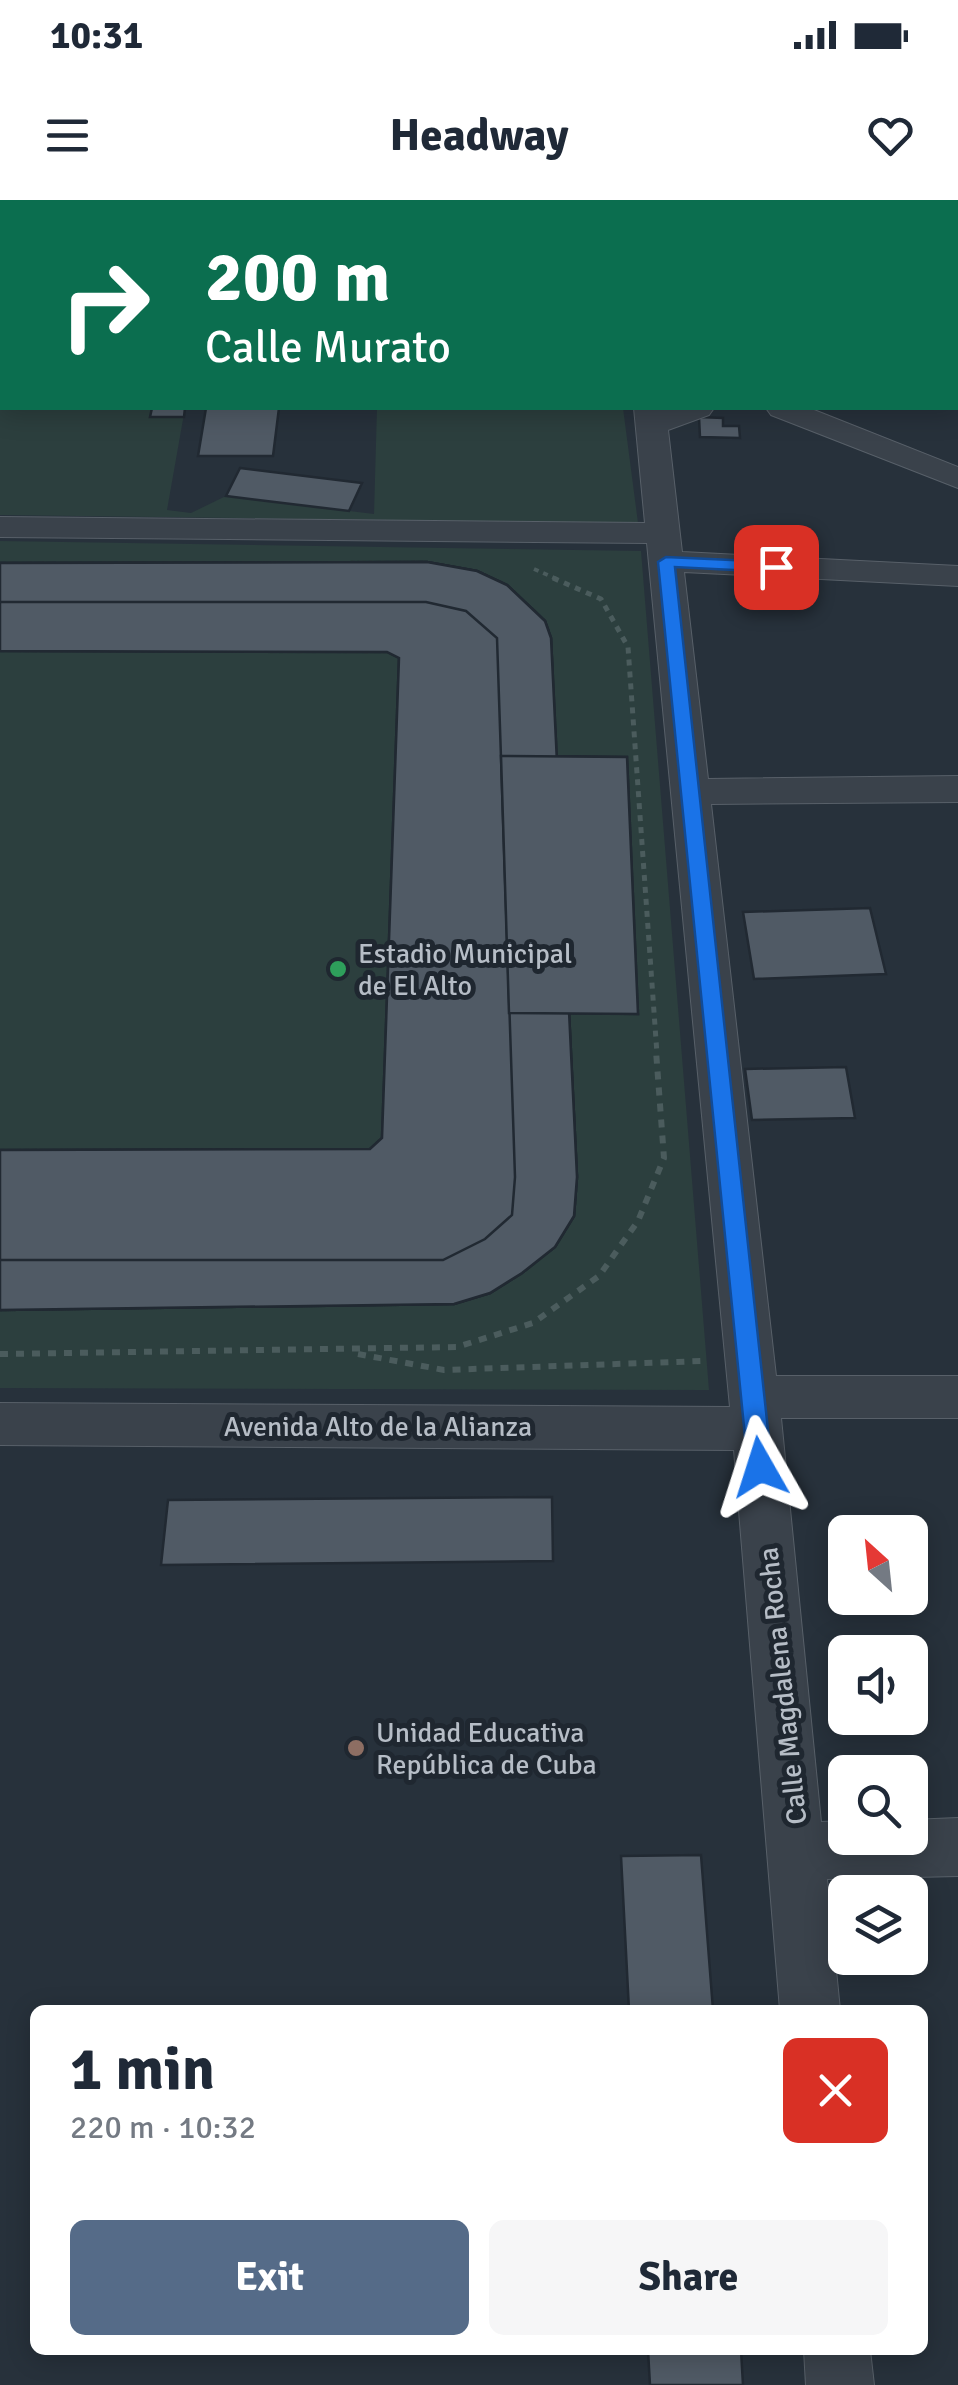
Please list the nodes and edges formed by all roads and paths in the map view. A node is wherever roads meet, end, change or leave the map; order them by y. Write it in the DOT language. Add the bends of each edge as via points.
graph roads {
  1 [pos="694,410"];
  2 [pos="787,410"];
  3 [pos="651,415"];
  4 [pos="958,478"];
  5 [pos="0,527"];
  6 [pos="665,547"];
  7 [pos="520,565"];
  8 [pos="958,576"];
  9 [pos="958,789"];
  10 [pos="690,792"];
  11 [pos="342,1351"];
  12 [pos="0,1354"];
  13 [pos="753,1395"];
  14 [pos="958,1397"];
  15 [pos="0,1424"];
  16 [pos="958,1847"];
  17 [pos="798,1851"];
  18 [pos="810,2005"];
  19 [pos="837,2355"];
  20 [pos="840,2385"];
  1 -- 3 [label="street" via="671,420"];
  2 -- 4 [label="street"];
  3 -- 6 [label="street, Calle Magdalena Rocha"];
  5 -- 6 [label="street"];
  6 -- 8 [label="street"];
  6 -- 10 [label="street, Calle Magdalena Rocha"];
  7 -- 11 [label="path" via="600,600 628,647 664,1158 638,1221 598,1276 532,1323 457,1347"];
  9 -- 10 [label="street"];
  10 -- 13 [label="street, Calle Magdalena Rocha"];
  11 -- 12 [label="path"];
  11 -- 13 [label="path" via="444,1370"];
  13 -- 14 [label="street, Avenida Alto de la Alianza"];
  13 -- 15 [label="street, Avenida Alto de la Alianza"];
  13 -- 17 [label="street, Calle Magdalena Rocha"];
  16 -- 17 [label="street"];
  17 -- 18 [label="street, Calle Magdalena Rocha"];
  19 -- 20 [label="street"];
}
